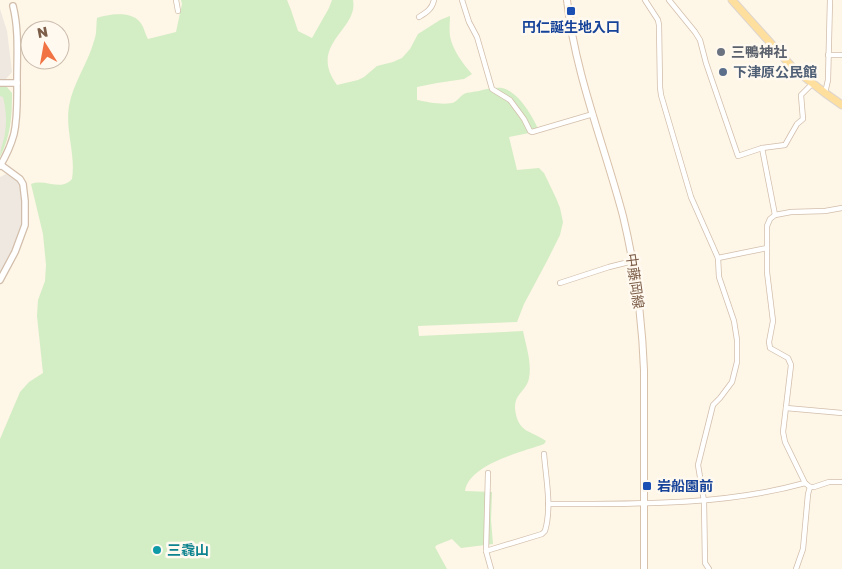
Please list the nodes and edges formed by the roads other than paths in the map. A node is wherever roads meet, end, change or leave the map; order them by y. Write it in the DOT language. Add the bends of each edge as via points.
graph roads {
  1 [pos="176,0"];
  2 [pos="434,0"];
  3 [pos="462,0"];
  4 [pos="567,0"];
  5 [pos="645,0"];
  6 [pos="669,0"];
  7 [pos="732,0"];
  8 [pos="830,0"];
  9 [pos="13,6"];
  10 [pos="178,10"];
  11 [pos="419,16"];
  12 [pos="828,55"];
  13 [pos="842,55"];
  14 [pos="0,83"];
  15 [pos="17,83"];
  16 [pos="812,84"];
  17 [pos="824,94"];
  18 [pos="842,105"];
  19 [pos="593,114"];
  20 [pos="762,148"];
  21 [pos="0,166"];
  22 [pos="842,208"];
  23 [pos="775,215"];
  24 [pos="767,248"];
  25 [pos="718,258"];
  26 [pos="633,261"];
  27 [pos="0,280"];
  28 [pos="560,283"];
  29 [pos="786,408"];
  30 [pos="842,413"];
  31 [pos="544,454"];
  32 [pos="488,473"];
  33 [pos="842,482"];
  34 [pos="805,483"];
  35 [pos="810,488"];
  36 [pos="704,501"];
  37 [pos="644,503"];
  38 [pos="548,504"];
  39 [pos="486,551"];
  40 [pos="492,569"];
  41 [pos="644,569"];
  42 [pos="710,569"];
  43 [pos="797,569"];
  1 -- 10 [label="street"];
  2 -- 11 [label="street" via="428,11"];
  3 -- 19 [label="street" via="492,89 510,100 530,131"];
  4 -- 19 [label="main road, 中藤岡線" via="575,48"];
  5 -- 25 [label="street" via="659,24 661,95 691,197"];
  6 -- 20 [label="street" via="700,40 738,156"];
  7 -- 16 [label="main road" via="792,68"];
  8 -- 12 [label="street"];
  9 -- 15 [label="street" via="18,35"];
  12 -- 13 [label="street"];
  12 -- 17 [label="street" via="828,80"];
  14 -- 15 [label="street"];
  15 -- 21 [label="street" via="15,129"];
  16 -- 17 [label="main road"];
  16 -- 20 [label="street" via="802,94 803,119 785,145"];
  17 -- 18 [label="main road"];
  19 -- 26 [label="main road, 中藤岡線"];
  20 -- 23 [label="street"];
  21 -- 27 [label="street" via="20,179 25,201 25,225 16,252"];
  22 -- 23 [label="street"];
  23 -- 24 [label="street" via="767,226"];
  24 -- 25 [label="street"];
  24 -- 29 [label="street" via="773,321 770,348 788,358 791,365"];
  25 -- 36 [label="street" via="719,277 734,321 737,362 732,382 713,405 698,465"];
  26 -- 28 [label="street"];
  26 -- 37 [label="main road, 中藤岡線" via="644,363"];
  29 -- 30 [label="street"];
  29 -- 34 [label="street" via="785,442"];
  31 -- 38 [label="street"];
  32 -- 39 [label="street"];
  33 -- 35 [label="street" via="828,482"];
  34 -- 35 [label="street"];
  34 -- 36 [label="street"];
  35 -- 43 [label="street" via="803,548"];
  36 -- 37 [label="street"];
  36 -- 42 [label="street" via="705,563"];
  37 -- 38 [label="street"];
  37 -- 41 [label="main road, 中藤岡線"];
  38 -- 39 [label="street" via="546,531"];
  39 -- 40 [label="street"];
}
